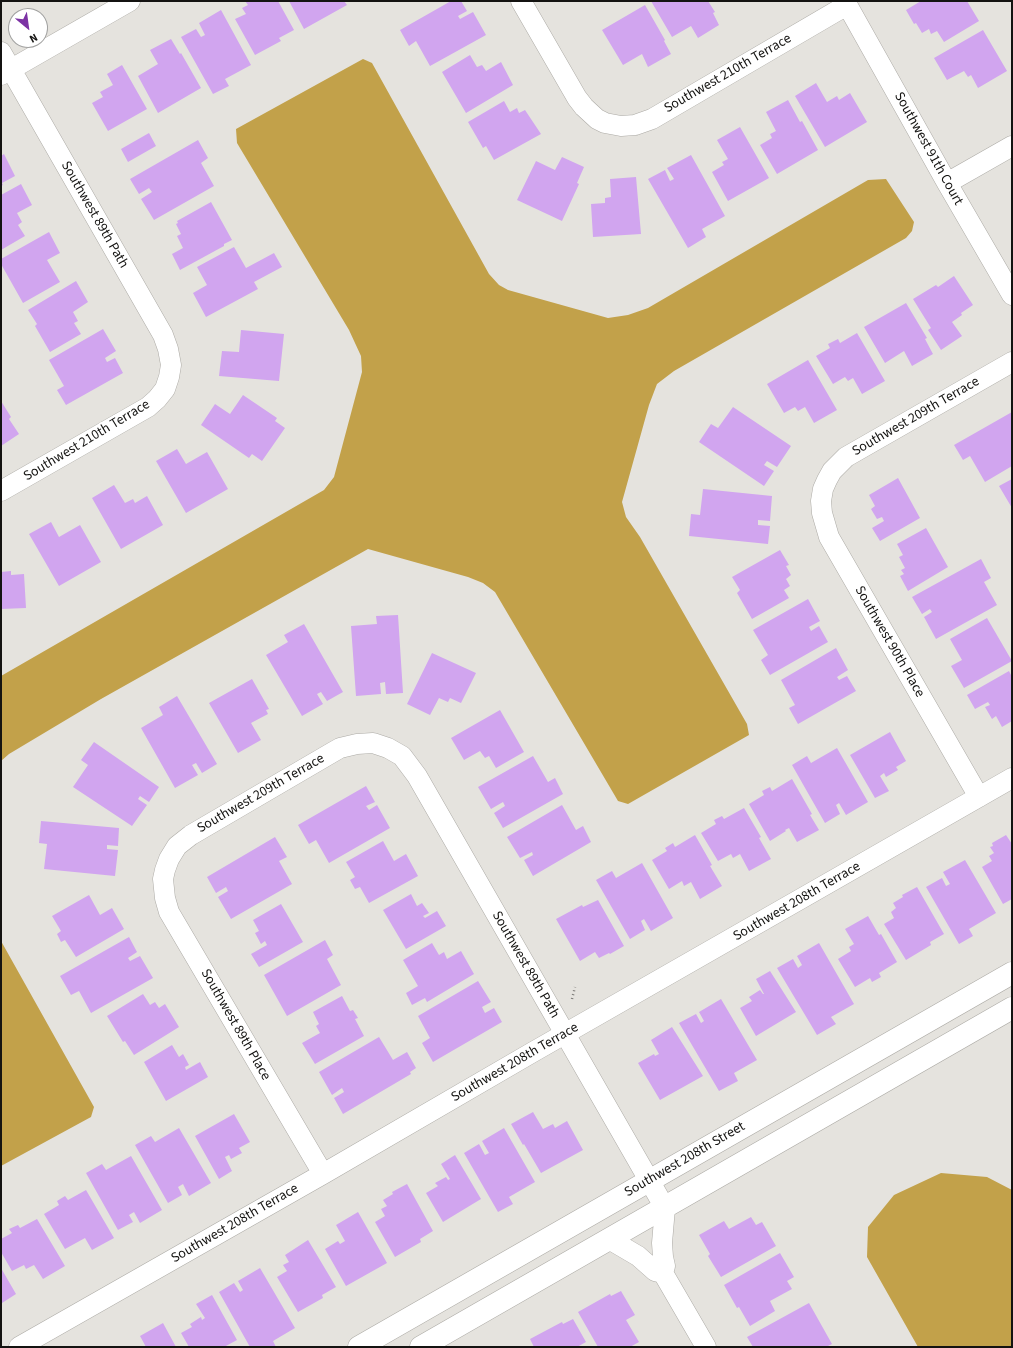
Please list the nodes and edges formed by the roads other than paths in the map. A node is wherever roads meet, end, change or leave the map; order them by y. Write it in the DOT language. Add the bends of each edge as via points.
graph roads {
  1 [pos="130,1"];
  2 [pos="521,1"];
  3 [pos="846,3"];
  4 [pos="1,52"];
  5 [pos="6,72"];
  6 [pos="1012,146"];
  7 [pos="947,183"];
  8 [pos="1012,295"];
  9 [pos="1012,362"];
  10 [pos="168,383"];
  11 [pos="827,480"];
  12 [pos="1,492"];
  13 [pos="373,743"];
  14 [pos="1012,778"];
  15 [pos="979,797"];
  16 [pos="165,870"];
  17 [pos="1012,973"];
  18 [pos="1012,1008"];
  19 [pos="564,1034"];
  20 [pos="323,1174"];
  21 [pos="648,1180"];
  22 [pos="665,1208"];
  23 [pos="608,1239"];
  24 [pos="663,1273"];
  25 [pos="19,1347"];
  26 [pos="358,1347"];
  27 [pos="421,1347"];
  28 [pos="706,1347"];
  1 -- 5 [label="street"];
  2 -- 3 [label="street, Southwest 210th Terrace" via="577,98 591,114 604,122 621,126 643,123"];
  3 -- 7 [label="street, Southwest 91th Court"];
  4 -- 5 [label="street, Southwest 89th Path"];
  5 -- 10 [label="street, Southwest 89th Path" via="163,335 171,365"];
  6 -- 7 [label="street"];
  7 -- 8 [label="street, Southwest 91th Court"];
  9 -- 11 [label="street, Southwest 209th Terrace" via="856,450 838,464"];
  10 -- 12 [label="street, Southwest 210th Terrace" via="148,407"];
  11 -- 15 [label="street, Southwest 90th Place" via="823,489 822,513 829,537"];
  13 -- 16 [label="street, Southwest 209th Terrace" via="340,748 203,827 177,846"];
  13 -- 19 [label="street, Southwest 89th Path" via="402,756 417,776"];
  14 -- 15 [label="street, Southwest 208th Terrace"];
  15 -- 19 [label="street, Southwest 208th Terrace"];
  16 -- 20 [label="street, Southwest 89th Place" via="163,888 169,912"];
  17 -- 21 [label="street, Southwest 208th Street"];
  18 -- 22 [label="street"];
  19 -- 20 [label="street, Southwest 208th Terrace"];
  19 -- 21 [label="street, Southwest 89th Path"];
  20 -- 25 [label="street, Southwest 208th Terrace"];
  21 -- 22 [label="street, Southwest 89th Path"];
  21 -- 26 [label="street, Southwest 208th Street"];
  22 -- 23 [label="street"];
  22 -- 24 [label="street"];
  23 -- 24 [label="street" via="638,1256 655,1271"];
  23 -- 27 [label="street"];
  24 -- 28 [label="street"];
}
